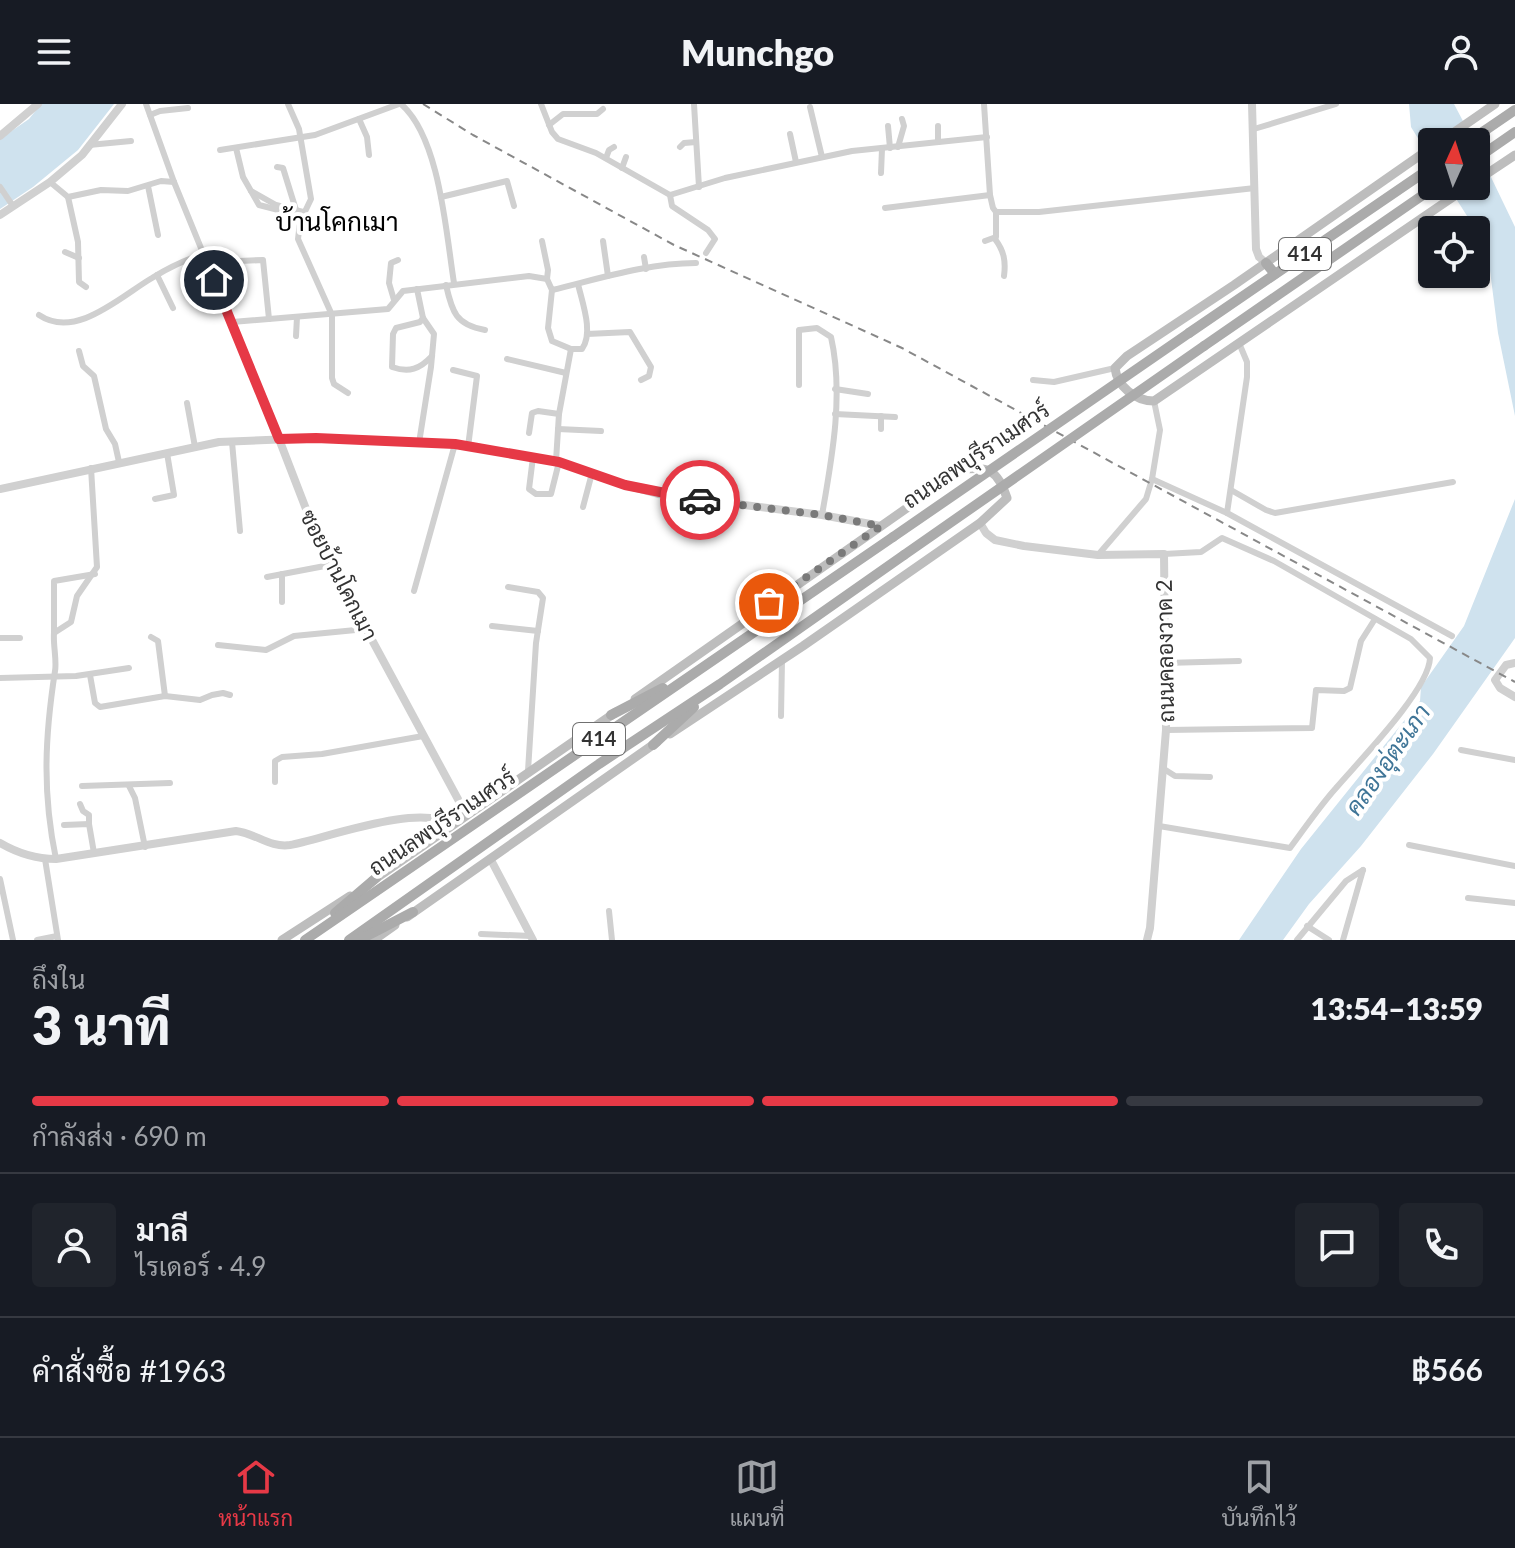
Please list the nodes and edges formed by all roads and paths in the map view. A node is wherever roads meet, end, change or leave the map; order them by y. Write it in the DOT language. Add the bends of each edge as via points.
graph roads {
  1 [pos="38,104"];
  2 [pos="122,104"];
  3 [pos="146,104"];
  4 [pos="288,104"];
  5 [pos="400,104"];
  6 [pos="541,104"];
  7 [pos="694,104"];
  8 [pos="984,104"];
  9 [pos="1252,104"];
  10 [pos="1336,104"];
  11 [pos="1490,106"];
  12 [pos="810,107"];
  13 [pos="188,108"];
  14 [pos="603,109"];
  15 [pos="1515,110"];
  16 [pos="150,115"];
  17 [pos="359,119"];
  18 [pos="902,119"];
  19 [pos="549,125"];
  20 [pos="888,126"];
  21 [pos="938,126"];
  22 [pos="1459,128"];
  23 [pos="1488,128"];
  24 [pos="1254,129"];
  25 [pos="790,134"];
  26 [pos="1510,135"];
  27 [pos="0,136"];
  28 [pos="987,137"];
  29 [pos="300,138"];
  30 [pos="131,141"];
  31 [pos="696,142"];
  32 [pos="938,142"];
  33 [pos="89,145"];
  34 [pos="614,147"];
  35 [pos="680,147"];
  36 [pos="236,148"];
  37 [pos="890,148"];
  38 [pos="1490,149"];
  39 [pos="220,150"];
  40 [pos="369,155"];
  41 [pos="1515,155"];
  42 [pos="1418,156"];
  43 [pos="626,157"];
  44 [pos="822,157"];
  45 [pos="606,158"];
  46 [pos="796,162"];
  47 [pos="277,167"];
  48 [pos="622,168"];
  49 [pos="1490,172"];
  50 [pos="881,173"];
  51 [pos="1418,176"];
  52 [pos="50,182"];
  53 [pos="174,182"];
  54 [pos="148,186"];
  55 [pos="0,187"];
  56 [pos="699,187"];
  57 [pos="248,188"];
  58 [pos="1255,188"];
  59 [pos="670,195"];
  60 [pos="990,195"];
  61 [pos="68,197"];
  62 [pos="441,197"];
  63 [pos="1418,199"];
  64 [pos="1449,200"];
  65 [pos="13,206"];
  66 [pos="514,206"];
  67 [pos="885,208"];
  68 [pos="296,210"];
  69 [pos="996,212"];
  70 [pos="0,215"];
  71 [pos="303,216"];
  72 [pos="73,226"];
  73 [pos="65,229"];
  74 [pos="158,235"];
  75 [pos="995,239"];
  76 [pos="542,241"];
  77 [pos="603,241"];
  78 [pos="985,241"];
  79 [pos="65,252"];
  80 [pos="225,252"];
  81 [pos="706,253"];
  82 [pos="204,256"];
  83 [pos="644,257"];
  84 [pos="79,258"];
  85 [pos="398,260"];
  86 [pos="239,261"];
  87 [pos="696,263"];
  88 [pos="1266,263"];
  89 [pos="646,269"];
  90 [pos="1275,274"];
  91 [pos="157,275"];
  92 [pos="608,276"];
  93 [pos="1004,276"];
  94 [pos="547,279"];
  95 [pos="450,284"];
  96 [pos="578,284"];
  97 [pos="86,287"];
  98 [pos="417,289"];
  99 [pos="552,290"];
  100 [pos="394,300"];
  101 [pos="173,308"];
  102 [pos="39,315"];
  103 [pos="332,315"];
  104 [pos="297,317"];
  105 [pos="423,318"];
  106 [pos="269,319"];
  107 [pos="232,322"];
  108 [pos="485,330"];
  109 [pos="587,334"];
  110 [pos="296,336"];
  111 [pos="1239,343"];
  112 [pos="571,349"];
  113 [pos="79,351"];
  114 [pos="432,356"];
  115 [pos="507,359"];
  116 [pos="1115,368"];
  117 [pos="453,370"];
  118 [pos="566,373"];
  119 [pos="641,380"];
  120 [pos="1033,380"];
  121 [pos="799,385"];
  122 [pos="835,389"];
  123 [pos="348,393"];
  124 [pos="868,394"];
  125 [pos="1154,401"];
  126 [pos="187,403"];
  127 [pos="559,414"];
  128 [pos="835,414"];
  129 [pos="881,416"];
  130 [pos="895,417"];
  131 [pos="558,429"];
  132 [pos="881,429"];
  133 [pos="601,431"];
  134 [pos="529,433"];
  135 [pos="279,439"];
  136 [pos="232,442"];
  137 [pos="419,443"];
  138 [pos="455,444"];
  139 [pos="195,447"];
  140 [pos="468,447"];
  141 [pos="167,453"];
  142 [pos="533,457"];
  143 [pos="119,462"];
  144 [pos="557,462"];
  145 [pos="91,468"];
  146 [pos="592,473"];
  147 [pos="1152,479"];
  148 [pos="1453,482"];
  149 [pos="0,489"];
  150 [pos="1231,490"];
  151 [pos="155,499"];
  152 [pos="697,500"];
  153 [pos="583,507"];
  154 [pos="1227,513"];
  155 [pos="822,515"];
  156 [pos="980,523"];
  157 [pos="881,526"];
  158 [pos="240,531"];
  159 [pos="685,533"];
  160 [pos="1164,554"];
  161 [pos="1098,555"];
  162 [pos="330,565"];
  163 [pos="95,574"];
  164 [pos="282,574"];
  165 [pos="267,577"];
  166 [pos="508,587"];
  167 [pos="414,591"];
  168 [pos="282,602"];
  169 [pos="1375,619"];
  170 [pos="492,626"];
  171 [pos="366,629"];
  172 [pos="538,631"];
  173 [pos="54,633"];
  174 [pos="1452,636"];
  175 [pos="151,637"];
  176 [pos="0,638"];
  177 [pos="20,638"];
  178 [pos="218,645"];
  179 [pos="782,660"];
  180 [pos="1239,661"];
  181 [pos="1165,663"];
  182 [pos="1515,663"];
  183 [pos="704,667"];
  184 [pos="129,668"];
  185 [pos="90,675"];
  186 [pos="54,676"];
  187 [pos="0,678"];
  188 [pos="720,684"];
  189 [pos="230,695"];
  190 [pos="165,696"];
  191 [pos="1515,697"];
  192 [pos="203,698"];
  193 [pos="205,709"];
  194 [pos="611,715"];
  195 [pos="781,716"];
  196 [pos="1166,730"];
  197 [pos="423,736"];
  198 [pos="653,745"];
  199 [pos="1461,750"];
  200 [pos="1515,760"];
  201 [pos="1164,769"];
  202 [pos="528,771"];
  203 [pos="1210,777"];
  204 [pos="275,782"];
  205 [pos="170,783"];
  206 [pos="82,786"];
  207 [pos="129,786"];
  208 [pos="80,804"];
  209 [pos="466,814"];
  210 [pos="89,824"];
  211 [pos="64,825"];
  212 [pos="449,825"];
  213 [pos="1159,826"];
  214 [pos="0,843"];
  215 [pos="1409,845"];
  216 [pos="145,847"];
  217 [pos="94,853"];
  218 [pos="45,859"];
  219 [pos="56,859"];
  220 [pos="491,860"];
  221 [pos="1515,866"];
  222 [pos="376,878"];
  223 [pos="0,879"];
  224 [pos="1468,898"];
  225 [pos="1515,903"];
  226 [pos="609,911"];
  227 [pos="413,912"];
  228 [pos="1307,926"];
  229 [pos="481,934"];
  230 [pos="57,938"];
  231 [pos="532,938"];
  232 [pos="13,940"];
  233 [pos="37,940"];
  234 [pos="282,940"];
  235 [pos="304,940"];
  236 [pos="349,940"];
  237 [pos="359,940"];
  238 [pos="374,940"];
  239 [pos="612,940"];
  240 [pos="1147,940"];
  241 [pos="1297,940"];
  242 [pos="1329,940"];
  243 [pos="1343,940"];
  1 -- 27 [label="street"];
  2 -- 33 [label="street"];
  3 -- 16 [label="street, ซอยบ้านโคกเมา"];
  4 -- 29 [label="street"];
  5 -- 17 [label="street"];
  5 -- 62 [label="street" via="414,115"];
  6 -- 19 [label="street"];
  7 -- 31 [label="street"];
  8 -- 28 [label="street"];
  9 -- 24 [label="street"];
  10 -- 24 [label="street"];
  11 -- 22 [label="main road"];
  12 -- 44 [label="street"];
  13 -- 16 [label="street"];
  14 -- 19 [label="street" via="597,114 563,114"];
  15 -- 23 [label="main road"];
  16 -- 53 [label="street, ซอยบ้านโคกเมา"];
  17 -- 29 [label="street"];
  17 -- 40 [label="street"];
  18 -- 37 [label="street" via="904,126"];
  19 -- 45 [label="street" via="558,139"];
  20 -- 37 [label="street"];
  21 -- 32 [label="street"];
  24 -- 58 [label="street"];
  25 -- 46 [label="street"];
  26 -- 38 [label="main road"];
  28 -- 32 [label="street"];
  28 -- 60 [label="street"];
  29 -- 36 [label="street"];
  29 -- 71 [label="street" via="311,199"];
  30 -- 33 [label="street"];
  31 -- 35 [label="street"];
  31 -- 56 [label="street"];
  32 -- 37 [label="street"];
  33 -- 52 [label="street"];
  34 -- 45 [label="street"];
  36 -- 39 [label="street"];
  36 -- 57 [label="street"];
  37 -- 44 [label="street"];
  37 -- 50 [label="street"];
  41 -- 49 [label="main road"];
  42 -- 88 [label="main road, 414"];
  43 -- 48 [label="street"];
  44 -- 46 [label="street"];
  45 -- 48 [label="street"];
  46 -- 56 [label="street"];
  47 -- 68 [label="street" via="283,168"];
  48 -- 59 [label="street"];
  51 -- 90 [label="main road, ถนนลพบุรีราเมศวร์ / 414"];
  52 -- 61 [label="street"];
  52 -- 65 [label="street"];
  53 -- 54 [label="street"];
  53 -- 82 [label="street, ซอยบ้านโคกเมา"];
  54 -- 61 [label="street"];
  54 -- 74 [label="street"];
  55 -- 65 [label="street"];
  56 -- 59 [label="street"];
  57 -- 68 [label="street"];
  57 -- 71 [label="street" via="259,205"];
  58 -- 69 [label="street"];
  58 -- 88 [label="street" via="1256,249"];
  59 -- 81 [label="street" via="672,206 715,239"];
  60 -- 67 [label="street"];
  60 -- 69 [label="street"];
  61 -- 72 [label="street"];
  62 -- 66 [label="street" via="507,181"];
  62 -- 95 [label="street"];
  63 -- 188 [label="main road, ถนนลพบุรีราเมศวร์ / 414, bridge"];
  64 -- 111 [label="main road, 414"];
  65 -- 70 [label="street"];
  68 -- 71 [label="street"];
  69 -- 75 [label="street"];
  71 -- 103 [label="street" via="298,239"];
  72 -- 73 [label="street"];
  72 -- 84 [label="street"];
  75 -- 78 [label="street"];
  75 -- 93 [label="street" via="1005,260"];
  76 -- 94 [label="street"];
  77 -- 92 [label="street"];
  79 -- 84 [label="street"];
  80 -- 82 [label="street"];
  82 -- 91 [label="street"];
  82 -- 107 [label="street, ซอยบ้านโคกเมา"];
  83 -- 89 [label="street"];
  84 -- 97 [label="street" via="79,282"];
  85 -- 100 [label="street" via="391,263 389,273"];
  86 -- 106 [label="street" via="263,260"];
  87 -- 89 [label="street"];
  88 -- 90 [label="main road"];
  88 -- 116 [label="main road, 414"];
  89 -- 92 [label="street"];
  90 -- 183 [label="main road, ถนนลพบุรีราเมศวร์ / 414, bridge"];
  91 -- 101 [label="street"];
  91 -- 102 [label="street" via="81,319 49,322"];
  92 -- 96 [label="street"];
  94 -- 95 [label="street"];
  94 -- 99 [label="street"];
  95 -- 98 [label="street"];
  95 -- 108 [label="street" via="459,319 470,328"];
  96 -- 99 [label="street"];
  96 -- 109 [label="street"];
  98 -- 100 [label="street" via="403,291"];
  98 -- 105 [label="street"];
  99 -- 112 [label="street" via="552,341"];
  100 -- 103 [label="street" via="388,309"];
  103 -- 104 [label="street"];
  103 -- 123 [label="street" via="332,378"];
  104 -- 106 [label="street"];
  104 -- 110 [label="street"];
  105 -- 114 [label="street" via="434,334"];
  105 -- 114 [label="street" via="396,328 392,367 413,370"];
  106 -- 107 [label="street"];
  107 -- 135 [label="street, ซอยบ้านโคกเมา"];
  109 -- 112 [label="street" via="582,349"];
  109 -- 119 [label="street" via="630,332 651,367"];
  111 -- 125 [label="main road, 414"];
  111 -- 150 [label="street" via="1247,377"];
  112 -- 118 [label="street"];
  113 -- 143 [label="street" via="83,366 93,372"];
  114 -- 137 [label="street"];
  115 -- 118 [label="street"];
  116 -- 120 [label="street" via="1054,382"];
  116 -- 125 [label="main road" via="1128,392"];
  117 -- 140 [label="street" via="477,376"];
  118 -- 127 [label="street"];
  121 -- 122 [label="street" via="799,330 817,328 831,337"];
  122 -- 124 [label="street"];
  122 -- 128 [label="street"];
  125 -- 147 [label="street" via="1160,430"];
  126 -- 139 [label="street"];
  127 -- 131 [label="street"];
  127 -- 134 [label="street" via="532,413"];
  128 -- 129 [label="street"];
  128 -- 155 [label="street"];
  129 -- 130 [label="street"];
  129 -- 132 [label="street"];
  131 -- 133 [label="street"];
  131 -- 144 [label="street"];
  135 -- 136 [label="street"];
  135 -- 137 [label="street"];
  135 -- 162 [label="street, ซอยบ้านโคกเมา"];
  136 -- 139 [label="street"];
  136 -- 158 [label="street"];
  137 -- 138 [label="street"];
  138 -- 140 [label="street"];
  138 -- 167 [label="street"];
  139 -- 141 [label="street"];
  140 -- 142 [label="street"];
  141 -- 143 [label="street"];
  141 -- 151 [label="street" via="174,495"];
  142 -- 144 [label="street"];
  142 -- 144 [label="street" via="529,489 536,494 551,494"];
  143 -- 145 [label="street"];
  144 -- 146 [label="street"];
  145 -- 149 [label="street"];
  145 -- 163 [label="street"];
  146 -- 152 [label="street"];
  146 -- 153 [label="street"];
  147 -- 154 [label="street"];
  147 -- 161 [label="street" via="1146,499"];
  148 -- 150 [label="street" via="1275,513"];
  150 -- 154 [label="street"];
  152 -- 155 [label="street"];
  152 -- 159 [label="street" via="692,532"];
  154 -- 174 [label="street"];
  155 -- 157 [label="street"];
  156 -- 157 [label="main road, 414" via="1007,498 1001,479 974,468 961,470"];
  156 -- 161 [label="street, ถนนคลองวาด 2" via="995,540"];
  156 -- 179 [label="main road, 414"];
  157 -- 194 [label="main road, 414"];
  160 -- 161 [label="street, ถนนคลองวาด 2"];
  160 -- 169 [label="street" via="1201,552 1222,538 1274,561"];
  160 -- 181 [label="street, ถนนคลองวาด 2"];
  162 -- 164 [label="street"];
  162 -- 171 [label="street, ซอยบ้านโคกเมา"];
  163 -- 173 [label="street" via="77,596 71,622"];
  163 -- 173 [label="street" via="54,581"];
  164 -- 165 [label="street"];
  164 -- 168 [label="street"];
  166 -- 172 [label="street" via="542,595"];
  169 -- 196 [label="street" via="1361,641 1350,688 1316,690 1312,728"];
  169 -- 213 [label="street" via="1411,639 1430,658 1430,667 1406,706 1290,848"];
  170 -- 172 [label="street"];
  171 -- 178 [label="street" via="294,636 266,650"];
  171 -- 197 [label="street, ซอยบ้านโคกเมา"];
  172 -- 202 [label="street"];
  173 -- 186 [label="street"];
  175 -- 190 [label="street" via="158,641"];
  176 -- 177 [label="street"];
  179 -- 195 [label="street"];
  179 -- 198 [label="main road, 414"];
  180 -- 181 [label="street"];
  181 -- 196 [label="street, ถนนคลองวาด 2"];
  182 -- 191 [label="street" via="1506,665 1495,680"];
  183 -- 194 [label="main road"];
  183 -- 235 [label="main road, ถนนลพบุรีราเมศวร์ / 414"];
  184 -- 185 [label="street"];
  185 -- 186 [label="street"];
  185 -- 190 [label="street" via="100,707"];
  186 -- 187 [label="street"];
  186 -- 219 [label="street" via="45,750"];
  188 -- 198 [label="main road"];
  188 -- 236 [label="main road, ถนนลพบุรีราเมศวร์ / 414"];
  189 -- 192 [label="street"];
  190 -- 192 [label="street"];
  192 -- 193 [label="street"];
  194 -- 202 [label="main road, 414"];
  196 -- 201 [label="street, ถนนคลองวาด 2"];
  197 -- 204 [label="street" via="282,757 275,761"];
  197 -- 209 [label="street, ซอยบ้านโคกเมา"];
  198 -- 220 [label="main road, 414"];
  199 -- 200 [label="street"];
  201 -- 203 [label="street" via="1175,776"];
  201 -- 213 [label="street, ถนนคลองวาด 2"];
  202 -- 209 [label="main road, 414"];
  205 -- 207 [label="street"];
  206 -- 207 [label="street"];
  207 -- 216 [label="street"];
  208 -- 210 [label="street"];
  209 -- 212 [label="main road, 414"];
  210 -- 211 [label="street"];
  210 -- 217 [label="street"];
  212 -- 216 [label="street" via="430,818 382,822 287,846 236,831"];
  212 -- 222 [label="main road, 414"];
  213 -- 240 [label="street, ถนนคลองวาด 2"];
  214 -- 218 [label="street"];
  215 -- 221 [label="street"];
  216 -- 217 [label="street"];
  217 -- 219 [label="street"];
  218 -- 219 [label="street"];
  218 -- 230 [label="street"];
  220 -- 227 [label="main road, 414"];
  220 -- 231 [label="street"];
  222 -- 234 [label="main road, 414"];
  222 -- 235 [label="main road"];
  223 -- 232 [label="street"];
  224 -- 225 [label="street"];
  226 -- 239 [label="street"];
  227 -- 237 [label="main road"];
  227 -- 238 [label="main road, 414"];
  228 -- 241 [label="street"];
  228 -- 242 [label="street"];
  228 -- 243 [label="street" via="1346,881 1363,870"];
  229 -- 231 [label="street"];
  230 -- 233 [label="street"];
}
